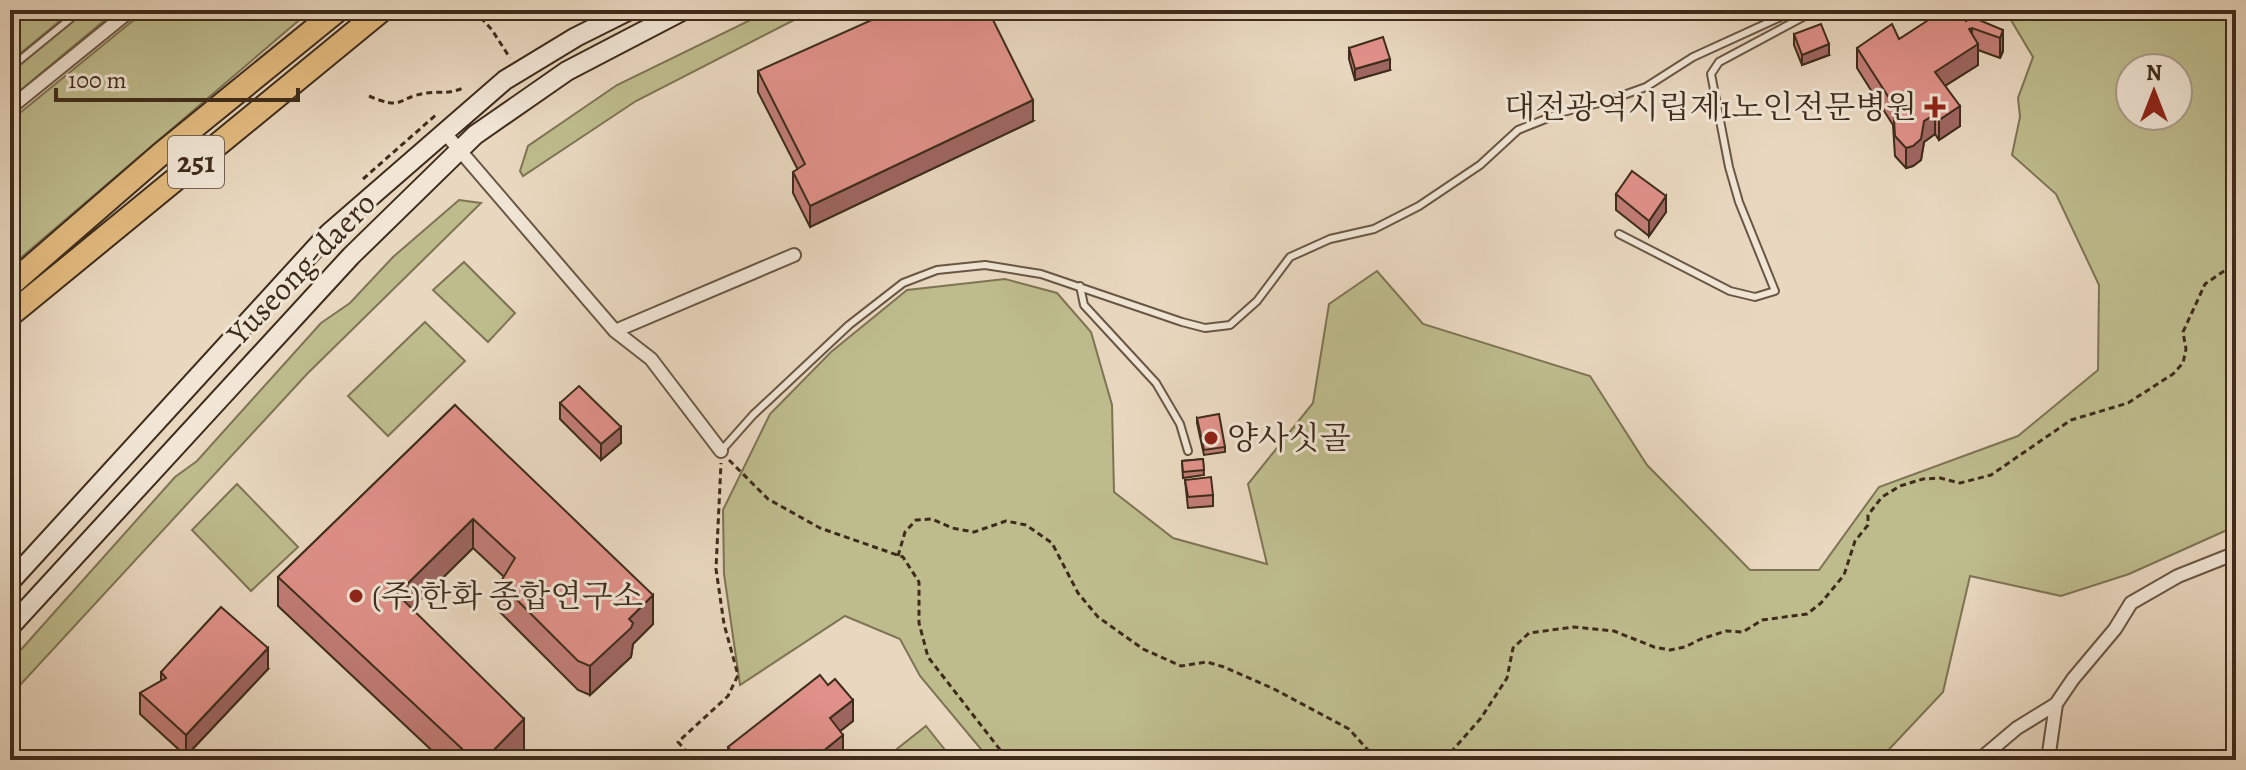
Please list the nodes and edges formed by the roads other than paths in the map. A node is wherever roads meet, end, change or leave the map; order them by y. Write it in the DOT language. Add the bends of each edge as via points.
graph roads {
  1 [pos="81,10"];
  2 [pos="131,10"];
  3 [pos="338,10"];
  4 [pos="382,10"];
  5 [pos="630,10"];
  6 [pos="684,10"];
  7 [pos="1796,10"];
  8 [pos="1816,10"];
  9 [pos="10,68"];
  10 [pos="10,108"];
  11 [pos="444,132"];
  12 [pos="459,150"];
  13 [pos="1619,234"];
  14 [pos="794,255"];
  15 [pos="10,285"];
  16 [pos="1080,286"];
  17 [pos="10,315"];
  18 [pos="615,331"];
  19 [pos="721,451"];
  20 [pos="1188,451"];
  21 [pos="2236,553"];
  22 [pos="10,582"];
  23 [pos="10,627"];
  24 [pos="2056,704"];
  25 [pos="1979,760"];
  26 [pos="2048,760"];
  1 -- 9 [label="lane"];
  2 -- 10 [label="street"];
  3 -- 15 [label="highway, 251"];
  4 -- 17 [label="highway, 251"];
  5 -- 11 [label="main road, Yuseong-daero" via="505,80"];
  6 -- 12 [label="main road, Yuseong-daero" via="567,71"];
  7 -- 16 [label="lane" via="1693,57 1646,87 1518,130 1480,165 1419,206 1374,229 1330,239 1290,257 1257,301 1230,325 1205,328"];
  8 -- 13 [label="lane" via="1719,62 1711,74 1732,179 1775,291 1755,297 1730,291"];
  11 -- 12 [label="street"];
  11 -- 22 [label="main road, Yuseong-daero" via="329,233"];
  12 -- 18 [label="street"];
  12 -- 23 [label="main road, Yuseong-daero" via="351,256"];
  14 -- 18 [label="street"];
  16 -- 19 [label="lane" via="985,265 937,270 903,283 849,325"];
  16 -- 20 [label="lane" via="1084,305 1156,383 1180,424"];
  18 -- 19 [label="street" via="651,359"];
  21 -- 24 [label="street" via="2178,576 2131,603"];
  24 -- 25 [label="street"];
  24 -- 26 [label="street"];
}
